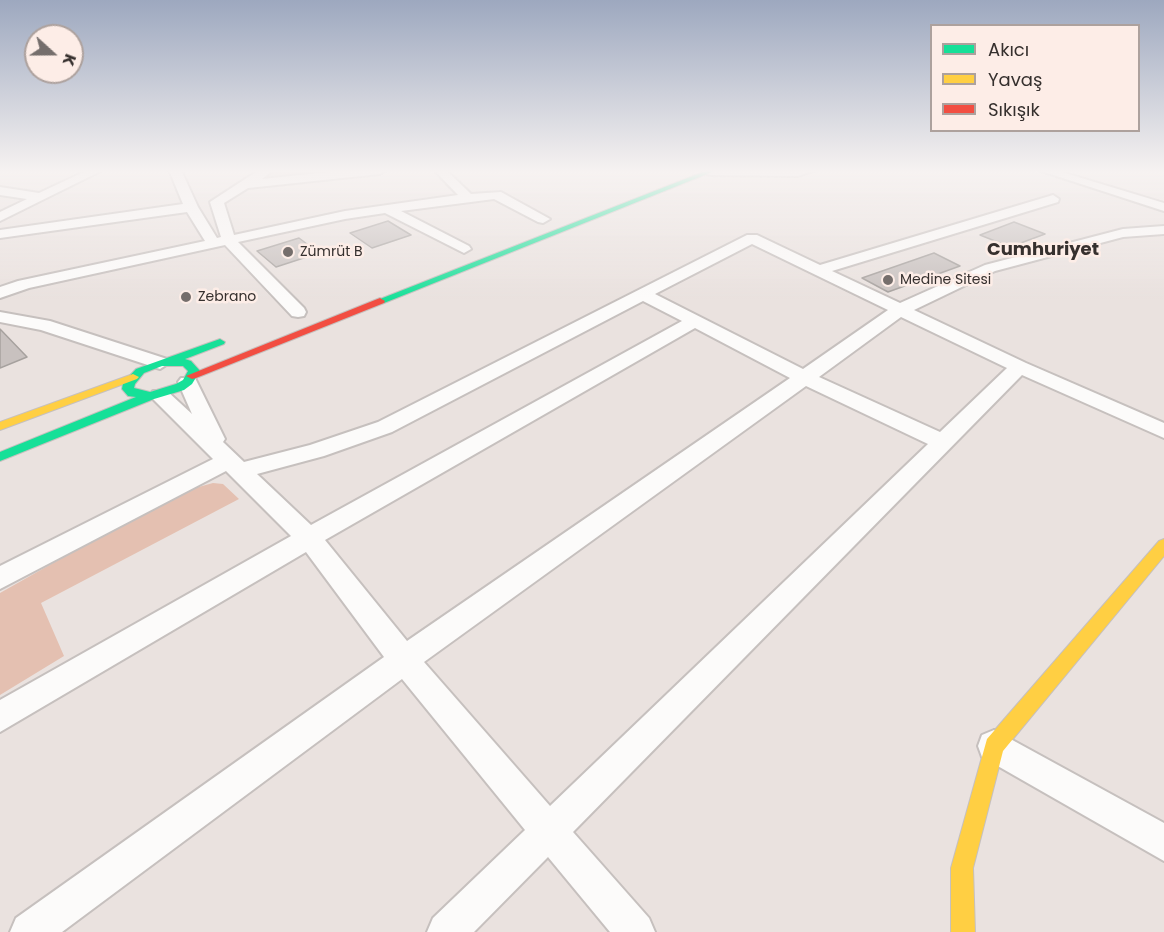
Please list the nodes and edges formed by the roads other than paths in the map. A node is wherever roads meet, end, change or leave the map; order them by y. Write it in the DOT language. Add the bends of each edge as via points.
graph roads {
  1 [pos="142,213"];
  2 [pos="197,213"];
  3 [pos="218,213"];
  4 [pos="360,213"];
  5 [pos="398,213"];
  6 [pos="543,213"];
  7 [pos="603,213"];
  8 [pos="1005,213"];
  9 [pos="4,216"];
  10 [pos="549,216"];
  11 [pos="56,225"];
  12 [pos="524,226"];
  13 [pos="1164,230"];
  14 [pos="0,234"];
  15 [pos="222,242"];
  16 [pos="469,247"];
  17 [pos="442,257"];
  18 [pos="819,270"];
  19 [pos="0,293"];
  20 [pos="644,295"];
  21 [pos="314,306"];
  22 [pos="901,309"];
  23 [pos="298,312"];
  24 [pos="0,317"];
  25 [pos="279,319"];
  26 [pos="693,322"];
  27 [pos="67,333"];
  28 [pos="231,337"];
  29 [pos="165,362"];
  30 [pos="1019,367"];
  31 [pos="134,376"];
  32 [pos="806,378"];
  33 [pos="190,379"];
  34 [pos="155,396"];
  35 [pos="0,426"];
  36 [pos="1164,431"];
  37 [pos="944,443"];
  38 [pos="0,457"];
  39 [pos="229,460"];
  40 [pos="309,538"];
  41 [pos="1164,545"];
  42 [pos="0,578"];
  43 [pos="404,660"];
  44 [pos="0,717"];
  45 [pos="994,746"];
  46 [pos="550,831"];
  47 [pos="1164,843"];
  48 [pos="30,932"];
  49 [pos="447,932"];
  50 [pos="635,932"];
  51 [pos="963,932"];
  1 -- 11 [label="street"];
  2 -- 15 [label="street"];
  3 -- 15 [label="street"];
  4 -- 15 [label="street"];
  5 -- 16 [label="street"];
  6 -- 10 [label="street"];
  7 -- 33 [label="main road"];
  8 -- 18 [label="street"];
  9 -- 11 [label="street"];
  10 -- 12 [label="main road"];
  11 -- 14 [label="street"];
  13 -- 22 [label="street" via="1123,233 990,268"];
  15 -- 19 [label="street"];
  15 -- 23 [label="street"];
  16 -- 17 [label="main road"];
  18 -- 20 [label="street" via="752,238"];
  18 -- 22 [label="street"];
  20 -- 26 [label="street"];
  20 -- 39 [label="street" via="385,427 316,451"];
  21 -- 23 [label="main road"];
  22 -- 30 [label="street"];
  22 -- 32 [label="street"];
  23 -- 25 [label="main road"];
  24 -- 27 [label="street"];
  26 -- 32 [label="street"];
  26 -- 40 [label="street"];
  27 -- 29 [label="street"];
  27 -- 31 [label="street"];
  28 -- 29 [label="main road"];
  29 -- 31 [label="main road"];
  29 -- 33 [label="main road" via="187,363 192,367"];
  30 -- 36 [label="street"];
  30 -- 37 [label="street"];
  31 -- 34 [label="main road" via="128,389 132,393"];
  31 -- 35 [label="main road"];
  32 -- 37 [label="street"];
  32 -- 43 [label="street"];
  33 -- 34 [label="main road"];
  33 -- 39 [label="street"];
  34 -- 38 [label="main road"];
  34 -- 39 [label="street"];
  37 -- 46 [label="street"];
  39 -- 40 [label="street"];
  39 -- 42 [label="street"];
  40 -- 43 [label="street"];
  40 -- 44 [label="street"];
  41 -- 45 [label="main road"];
  43 -- 46 [label="street"];
  43 -- 48 [label="street"];
  45 -- 47 [label="street"];
  45 -- 51 [label="main road" via="962,868"];
  46 -- 49 [label="street"];
  46 -- 50 [label="street"];
}
